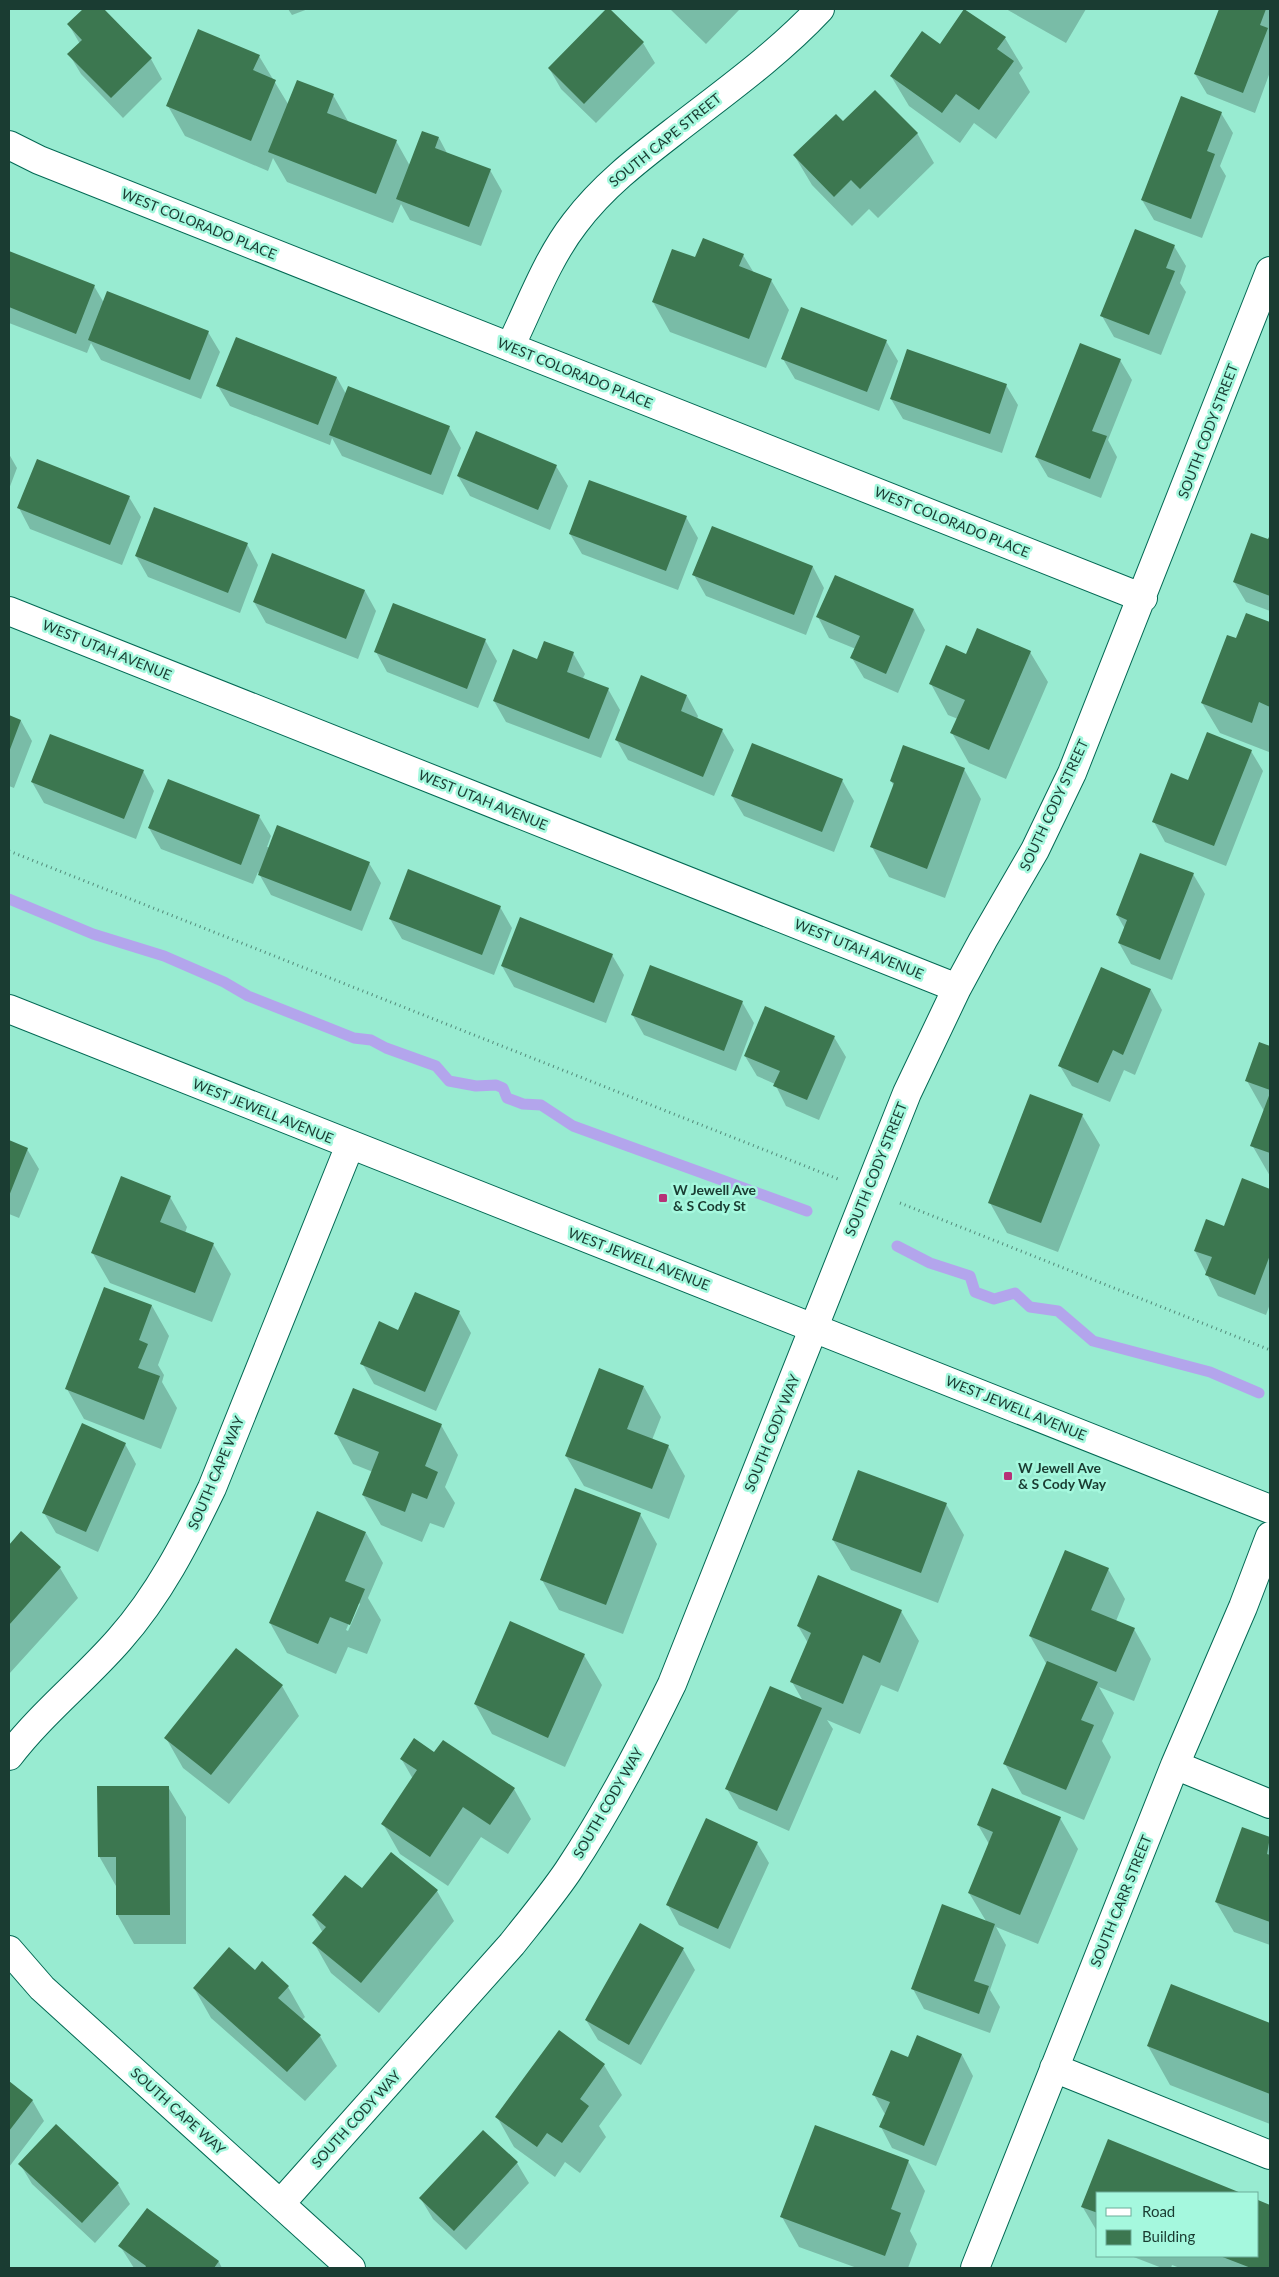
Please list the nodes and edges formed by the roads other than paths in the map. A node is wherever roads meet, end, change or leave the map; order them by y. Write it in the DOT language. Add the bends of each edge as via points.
graph roads {
  1 [pos="820,9"];
  2 [pos="9,145"];
  3 [pos="1270,271"];
  4 [pos="510,347"];
  5 [pos="1143,598"];
  6 [pos="9,611"];
  7 [pos="957,988"];
  8 [pos="9,1009"];
  9 [pos="350,1145"];
  10 [pos="813,1328"];
  11 [pos="1270,1508"];
  12 [pos="1270,1536"];
  13 [pos="9,1756"];
  14 [pos="1175,1765"];
  15 [pos="1270,1804"];
  16 [pos="9,1950"];
  17 [pos="1054,2068"];
  18 [pos="1270,2155"];
  19 [pos="281,2203"];
  20 [pos="352,2268"];
  21 [pos="975,2268"];
  1 -- 4 [label="street, SOUTH CAPE STREET" via="751,71 604,189 558,247"];
  2 -- 4 [label="street, WEST COLORADO PLACE" via="39,160"];
  3 -- 5 [label="street, SOUTH CODY STREET"];
  4 -- 5 [label="street, WEST COLORADO PLACE"];
  5 -- 7 [label="street, SOUTH CODY STREET" via="1072,772 1036,850"];
  6 -- 7 [label="street, WEST UTAH AVENUE"];
  7 -- 10 [label="street, SOUTH CODY STREET" via="907,1093"];
  8 -- 9 [label="street, WEST JEWELL AVENUE"];
  9 -- 10 [label="street, WEST JEWELL AVENUE"];
  9 -- 13 [label="street, SOUTH CAPE WAY" via="191,1533 168,1574 120,1639"];
  10 -- 11 [label="street, WEST JEWELL AVENUE"];
  10 -- 19 [label="street, SOUTH CODY WAY" via="672,1684 593,1833 567,1873 512,1944"];
  12 -- 14 [label="street, SOUTH CARR STREET" via="1243,1608"];
  14 -- 15 [label="street"];
  14 -- 17 [label="street, SOUTH CARR STREET"];
  16 -- 19 [label="street, SOUTH CAPE WAY" via="42,1988"];
  17 -- 18 [label="street"];
  17 -- 21 [label="street, SOUTH CARR STREET"];
  19 -- 20 [label="street, SOUTH CAPE WAY"];
}
